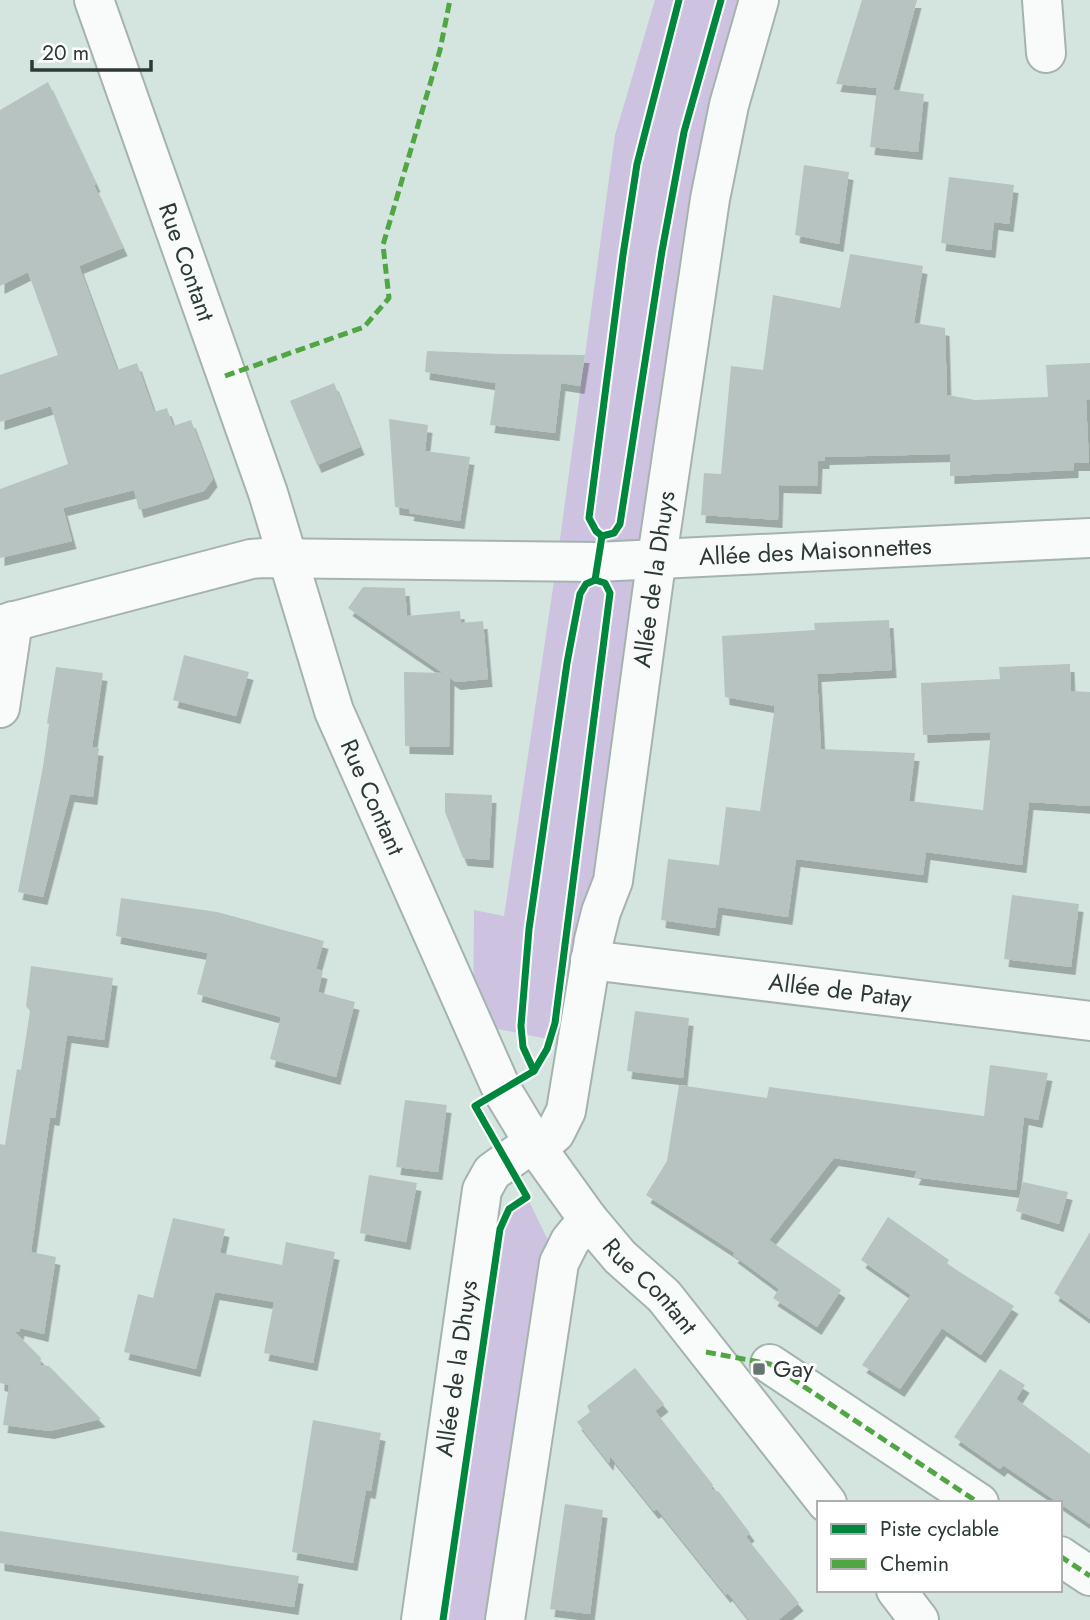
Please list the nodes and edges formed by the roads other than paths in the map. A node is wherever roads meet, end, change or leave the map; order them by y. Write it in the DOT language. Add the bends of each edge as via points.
graph roads {
  1 [pos="94,0"];
  2 [pos="759,0"];
  3 [pos="1042,0"];
  4 [pos="1046,53"];
  5 [pos="1090,538"];
  6 [pos="289,557"];
  7 [pos="656,559"];
  8 [pos="6,623"];
  9 [pos="0,708"];
  10 [pos="590,960"];
  11 [pos="1090,1021"];
  12 [pos="535,1145"];
  13 [pos="589,1219"];
  14 [pos="770,1364"];
  15 [pos="825,1501"];
  16 [pos="976,1501"];
  17 [pos="1062,1557"];
  18 [pos="1090,1576"];
  19 [pos="898,1592"];
  20 [pos="421,1620"];
  21 [pos="505,1620"];
  22 [pos="919,1620"];
  1 -- 6 [label="street, Rue Contant"];
  2 -- 7 [label="street, Allée de la Dhuys" via="729,105 710,199"];
  3 -- 4 [label="street"];
  5 -- 7 [label="street, Allée des Maisonnettes"];
  6 -- 7 [label="street, Allée des Maisonnettes"];
  6 -- 8 [label="street, Allée des Maisonnettes" via="251,559"];
  6 -- 12 [label="street, Rue Contant" via="334,711 502,1090"];
  7 -- 10 [label="street, Allée de la Dhuys" via="613,881"];
  8 -- 9 [label="street"];
  10 -- 11 [label="street, Allée de Patay"];
  10 -- 12 [label="street, Allée de la Dhuys" via="566,1111 555,1133"];
  12 -- 13 [label="street, Rue Contant"];
  12 -- 20 [label="street, Allée de la Dhuys" via="492,1172 482,1190"];
  13 -- 15 [label="street, Rue Contant" via="620,1256 664,1296"];
  13 -- 21 [label="street" via="570,1241 559,1264"];
  14 -- 16 [label="street"];
  17 -- 18 [label="street"];
  19 -- 22 [label="street"];
}
